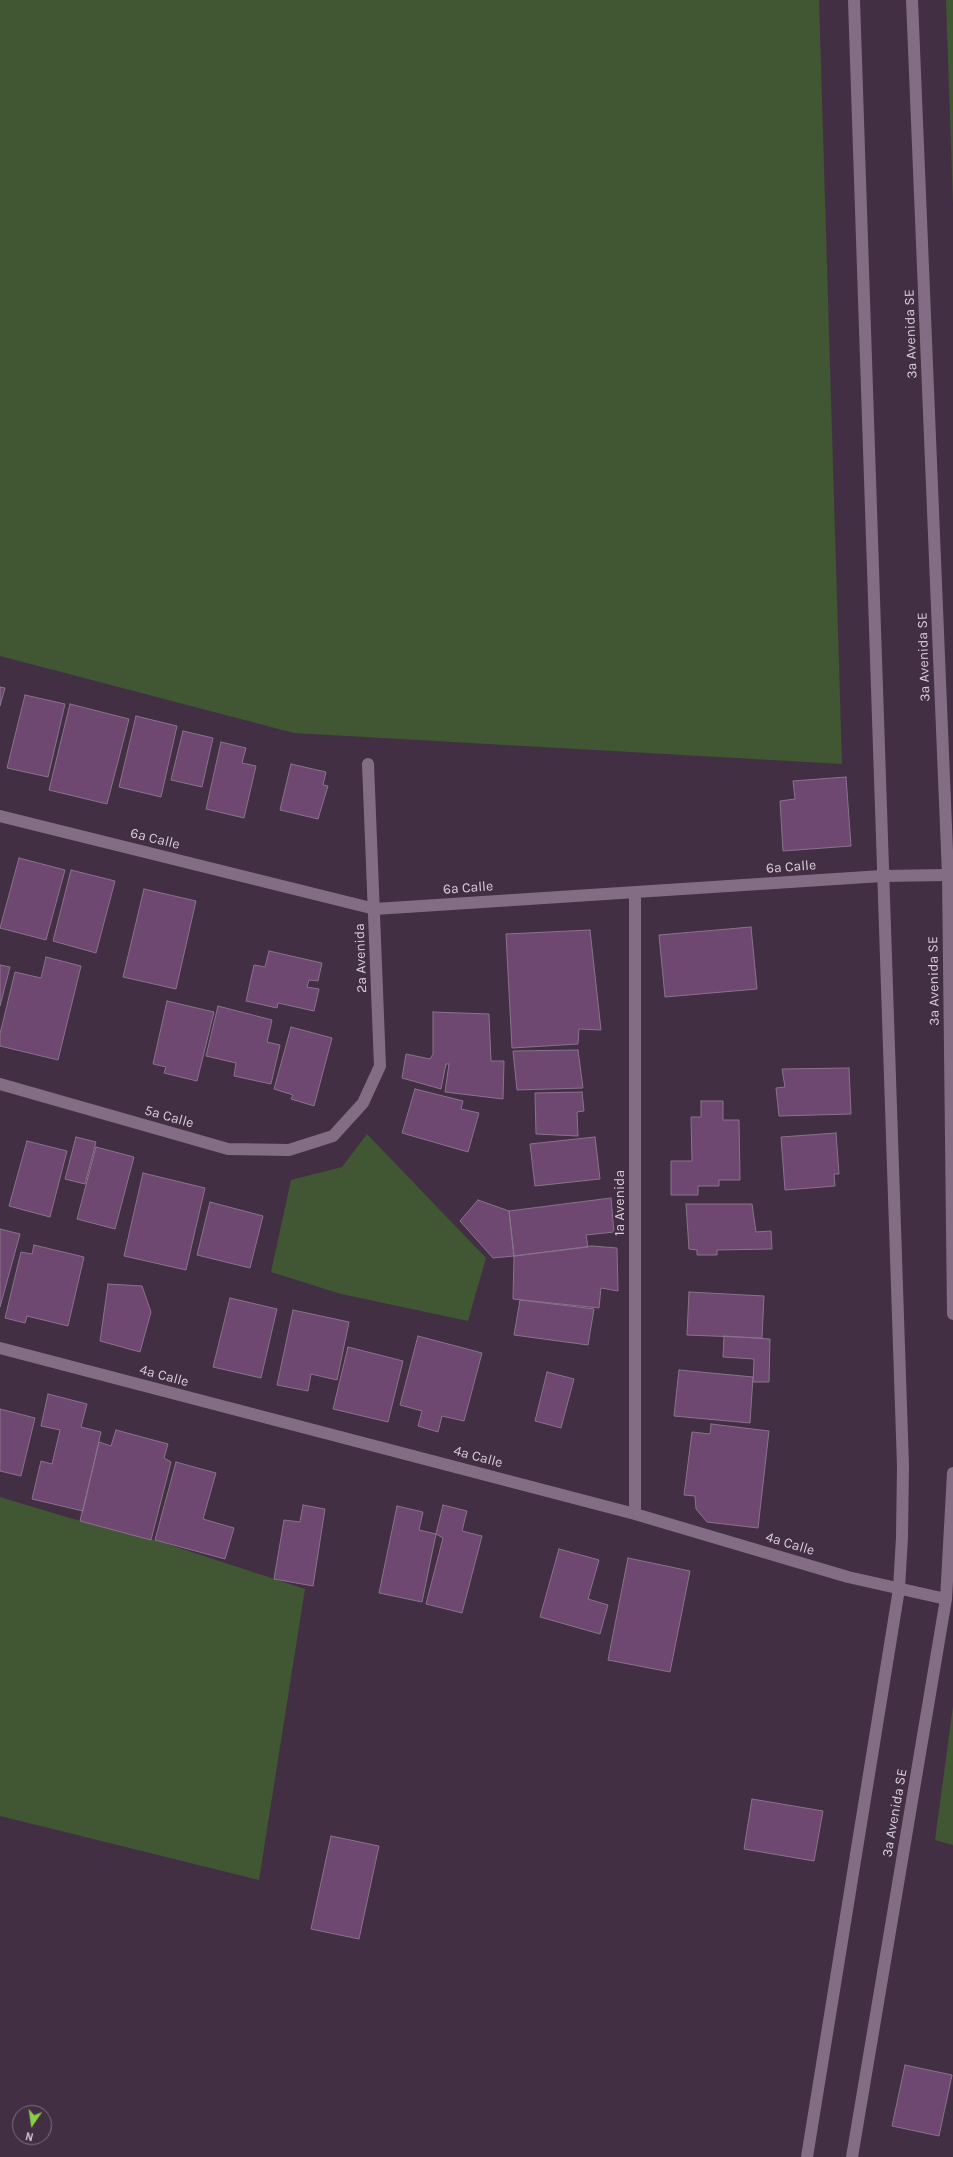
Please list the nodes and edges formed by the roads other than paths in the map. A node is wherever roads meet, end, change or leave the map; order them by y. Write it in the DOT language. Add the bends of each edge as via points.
graph roads {
  1 [pos="854,0"];
  2 [pos="912,0"];
  3 [pos="368,764"];
  4 [pos="0,816"];
  5 [pos="882,876"];
  6 [pos="948,876"];
  7 [pos="635,892"];
  8 [pos="375,909"];
  9 [pos="0,1084"];
  10 [pos="333,1136"];
  11 [pos="953,1314"];
  12 [pos="0,1348"];
  13 [pos="953,1473"];
  14 [pos="635,1514"];
  15 [pos="899,1589"];
  16 [pos="946,1599"];
  17 [pos="807,2157"];
  18 [pos="852,2157"];
  1 -- 5 [label="street"];
  2 -- 6 [label="street, 3a Avenida SE"];
  3 -- 8 [label="street, 2a Avenida"];
  4 -- 8 [label="street, 6a Calle"];
  5 -- 6 [label="street, 6a Calle"];
  5 -- 7 [label="street, 6a Calle"];
  5 -- 15 [label="street" via="903,1466"];
  6 -- 11 [label="street, 3a Avenida SE"];
  7 -- 8 [label="street, 6a Calle"];
  7 -- 14 [label="street, 1a Avenida"];
  8 -- 10 [label="street, 2a Avenida" via="380,1066 363,1103"];
  9 -- 10 [label="street, 5a Calle" via="228,1149 289,1150"];
  12 -- 14 [label="street, 4a Calle"];
  13 -- 16 [label="street, 3a Avenida SE"];
  14 -- 15 [label="street, 4a Calle" via="848,1577"];
  15 -- 16 [label="street, 4a Calle"];
  15 -- 17 [label="street"];
  16 -- 18 [label="street, 3a Avenida SE"];
}
